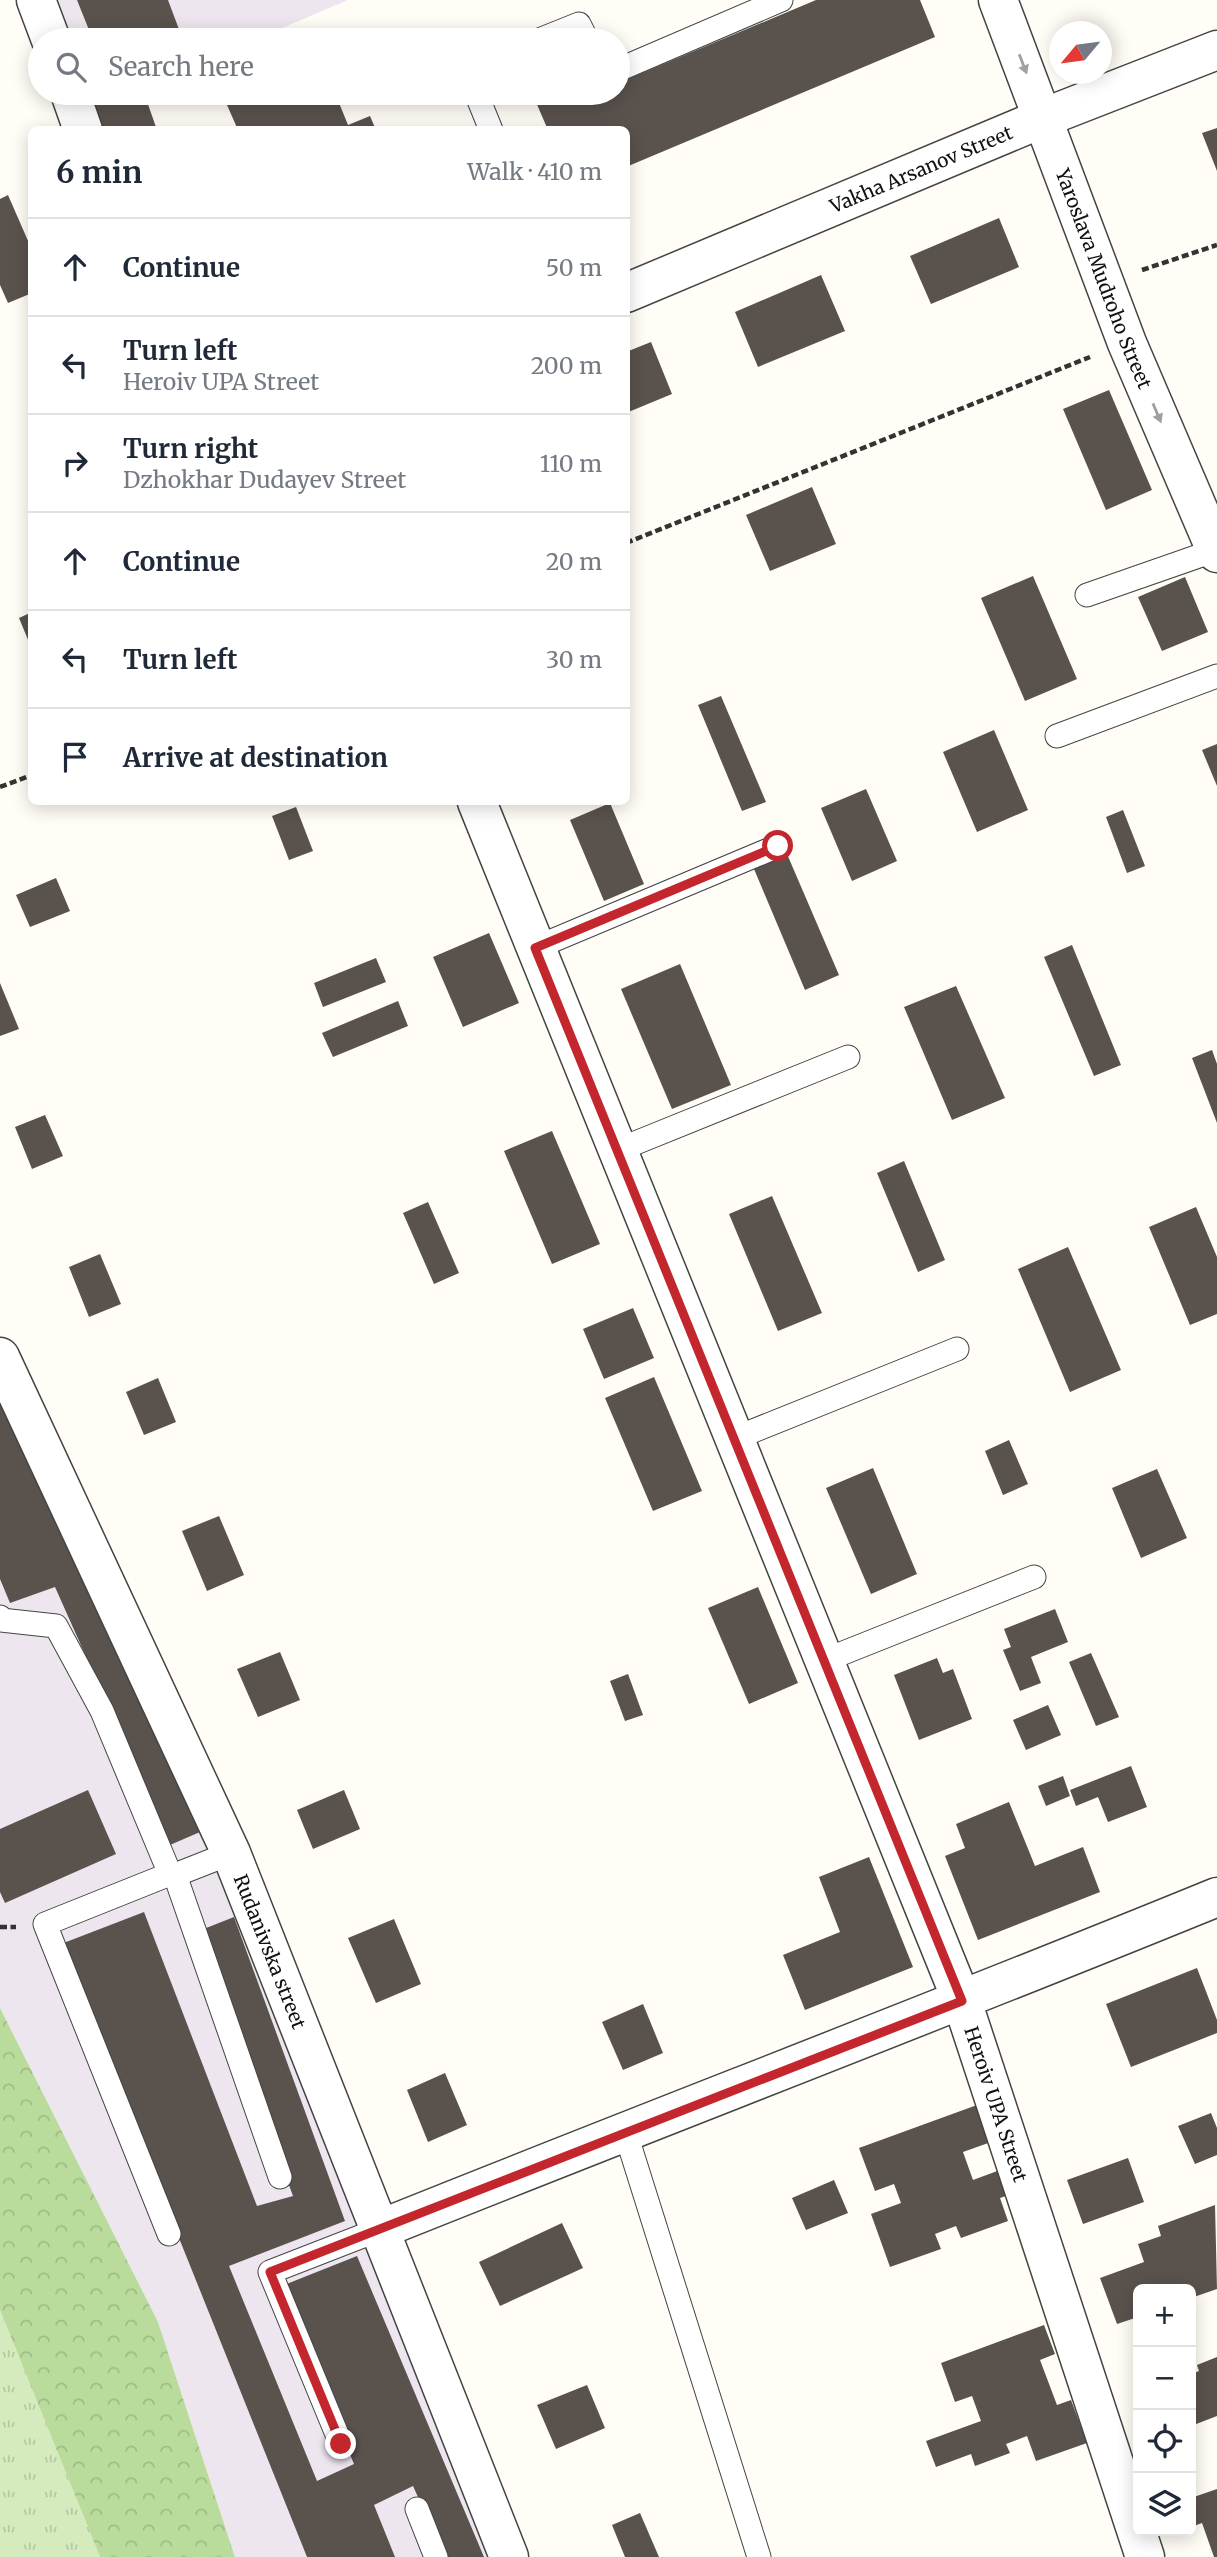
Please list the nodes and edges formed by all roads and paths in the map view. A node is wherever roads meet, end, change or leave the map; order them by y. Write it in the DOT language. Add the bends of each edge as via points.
graph roads {
  1 [pos="36,0"];
  2 [pos="781,0"];
  3 [pos="998,0"];
  4 [pos="46,28"];
  5 [pos="1217,50"];
  6 [pos="630,65"];
  7 [pos="74,105"];
  8 [pos="481,105"];
  9 [pos="1043,118"];
  10 [pos="82,126"];
  11 [pos="489,126"];
  12 [pos="1217,245"];
  13 [pos="1104,282"];
  14 [pos="630,291"];
  15 [pos="1127,342"];
  16 [pos="630,541"];
  17 [pos="1216,551"];
  18 [pos="1087,595"];
  19 [pos="1217,676"];
  20 [pos="1057,736"];
  21 [pos="28,776"];
  22 [pos="0,787"];
  23 [pos="478,805"];
  24 [pos="778,846"];
  25 [pos="535,948"];
  26 [pos="848,1057"];
  27 [pos="618,1150"];
  28 [pos="957,1349"];
  29 [pos="1,1361"];
  30 [pos="733,1439"];
  31 [pos="1034,1577"];
  32 [pos="0,1617"];
  33 [pos="823,1661"];
  34 [pos="231,1853"];
  35 [pos="172,1874"];
  36 [pos="1217,1897"];
  37 [pos="962,2001"];
  38 [pos="625,2131"];
  39 [pos="280,2177"];
  40 [pos="378,2230"];
  41 [pos="169,2234"];
  42 [pos="341,2444"];
  43 [pos="417,2509"];
  44 [pos="436,2557"];
  45 [pos="509,2557"];
  46 [pos="759,2557"];
  47 [pos="1145,2557"];
  1 -- 4 [label="street"];
  2 -- 6 [label="lane"];
  3 -- 9 [label="street, Yaroslava Mudroho Street, one-way"];
  5 -- 9 [label="street, Vakha Arsanov Street"];
  7 -- 10 [label="street"];
  8 -- 11 [label="lane"];
  9 -- 13 [label="street, Yaroslava Mudroho Street"];
  9 -- 14 [label="street, Vakha Arsanov Street"];
  12 -- 13 [label="path"];
  13 -- 15 [label="street, Yaroslava Mudroho Street"];
  15 -- 16 [label="path"];
  15 -- 17 [label="street, Yaroslava Mudroho Street, one-way"];
  17 -- 18 [label="lane"];
  19 -- 20 [label="lane"];
  21 -- 22 [label="path"];
  23 -- 25 [label="street, Heroiv UPA Street"];
  24 -- 25 [label="lane"];
  25 -- 27 [label="street, Heroiv UPA Street"];
  26 -- 27 [label="lane"];
  27 -- 30 [label="street, Heroiv UPA Street"];
  28 -- 30 [label="lane"];
  29 -- 34 [label="street, Rudanivska street"];
  30 -- 33 [label="street, Heroiv UPA Street"];
  31 -- 33 [label="lane"];
  32 -- 35 [label="lane" via="56,1626 102,1712"];
  33 -- 37 [label="street, Heroiv UPA Street"];
  34 -- 35 [label="lane"];
  34 -- 40 [label="street, Rudanivska street"];
  35 -- 39 [label="lane"];
  35 -- 41 [label="lane" via="45,1924"];
  36 -- 37 [label="street"];
  37 -- 38 [label="street"];
  37 -- 47 [label="street, Heroiv UPA Street"];
  38 -- 40 [label="street"];
  38 -- 46 [label="lane"];
  40 -- 42 [label="lane" via="270,2272"];
  40 -- 45 [label="street, Rudanivska street"];
  43 -- 44 [label="lane"];
}
